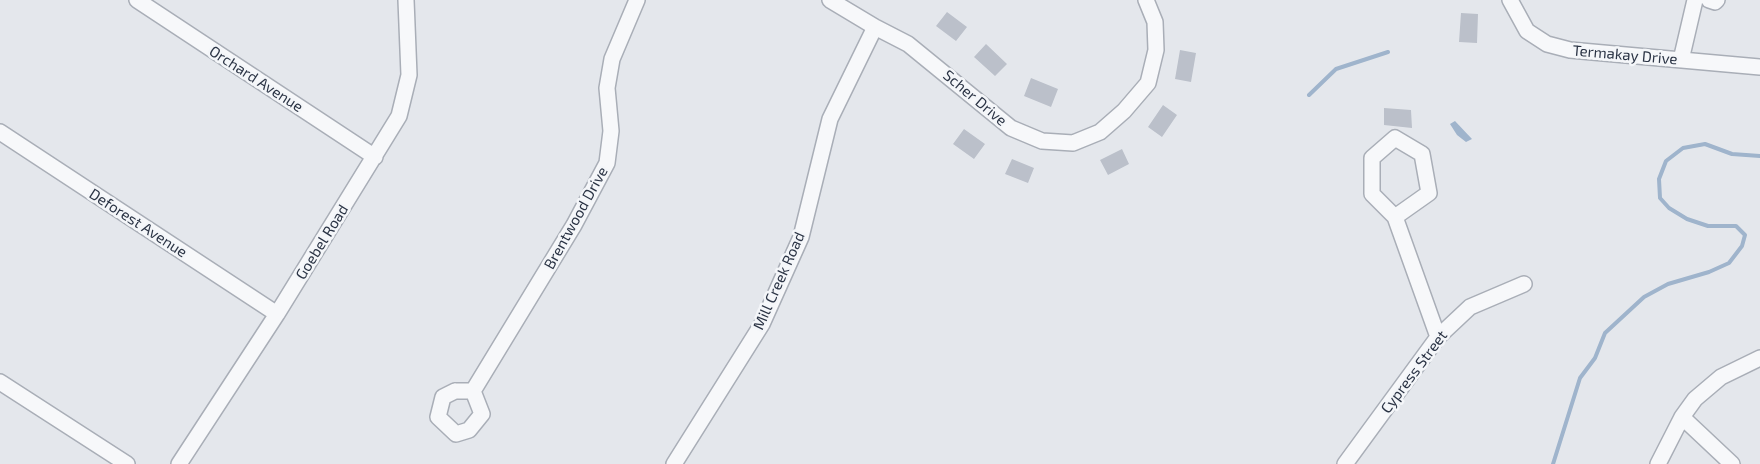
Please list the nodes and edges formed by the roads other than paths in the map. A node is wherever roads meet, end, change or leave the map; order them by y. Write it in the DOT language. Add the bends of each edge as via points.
graph roads {
  1 [pos="137,0"];
  2 [pos="406,0"];
  3 [pos="637,0"];
  4 [pos="830,0"];
  5 [pos="1146,0"];
  6 [pos="1695,0"];
  7 [pos="1709,0"];
  8 [pos="1717,0"];
  9 [pos="1510,2"];
  10 [pos="875,27"];
  11 [pos="1681,60"];
  12 [pos="1760,67"];
  13 [pos="0,132"];
  14 [pos="375,157"];
  15 [pos="1395,217"];
  16 [pos="1524,284"];
  17 [pos="277,314"];
  18 [pos="1438,337"];
  19 [pos="1760,358"];
  20 [pos="0,382"];
  21 [pos="473,391"];
  22 [pos="1682,417"];
  23 [pos="127,464"];
  24 [pos="179,464"];
  25 [pos="674,464"];
  26 [pos="1345,464"];
  27 [pos="1658,464"];
  28 [pos="1732,464"];
  1 -- 14 [label="street, Orchard Avenue"];
  2 -- 14 [label="street, Goebel Road" via="409,76 399,116"];
  3 -- 21 [label="street, Brentwood Drive" via="612,59 607,88 611,131 607,163 594,191"];
  4 -- 10 [label="street, Scher Drive"];
  5 -- 10 [label="street, Scher Drive" via="1155,22 1156,50 1148,83 1100,132 1073,143 1042,141 1011,128 908,44"];
  6 -- 11 [label="street"];
  7 -- 8 [label="street"];
  9 -- 11 [label="street, Termakay Drive" via="1527,31 1547,44 1570,50"];
  10 -- 25 [label="street, Mill Creek Road" via="830,119 801,237 762,324"];
  11 -- 12 [label="street, Termakay Drive"];
  13 -- 17 [label="street, Deforest Avenue"];
  14 -- 17 [label="street, Goebel Road"];
  15 -- 15 [label="street" via="1372,194 1372,158 1395,138 1422,154 1429,193"];
  15 -- 18 [label="street"];
  16 -- 18 [label="street, Cypress Street" via="1470,307"];
  17 -- 24 [label="street, Goebel Road"];
  18 -- 26 [label="street, Cypress Street"];
  19 -- 22 [label="street" via="1721,377 1696,399"];
  20 -- 23 [label="street"];
  22 -- 27 [label="street"];
  22 -- 28 [label="street"];
}
